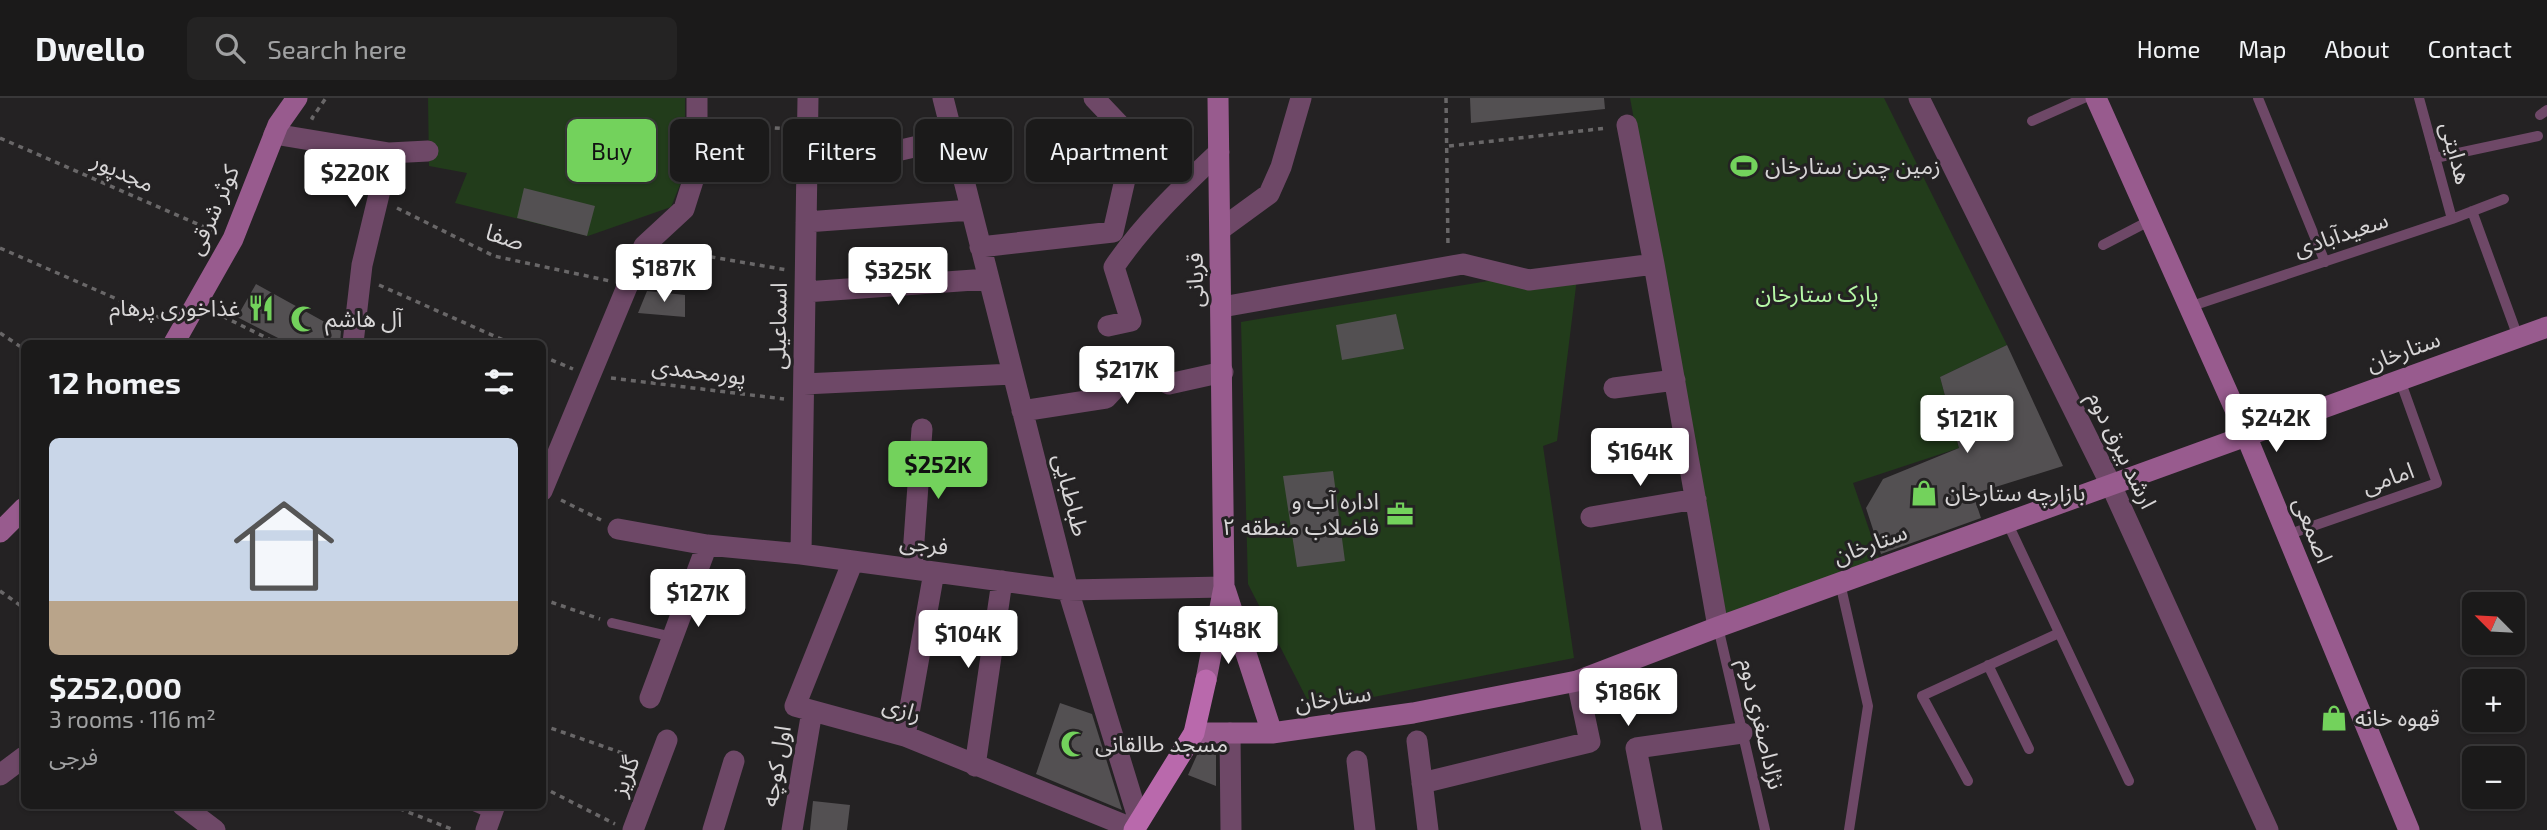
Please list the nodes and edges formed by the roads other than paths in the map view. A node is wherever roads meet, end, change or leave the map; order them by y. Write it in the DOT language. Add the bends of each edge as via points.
graph roads {
  1 [pos="297,98"];
  2 [pos="697,98"];
  3 [pos="808,98"];
  4 [pos="943,98"];
  5 [pos="1094,98"];
  6 [pos="1218,98"];
  7 [pos="1301,98"];
  8 [pos="1920,98"];
  9 [pos="2084,98"];
  10 [pos="2096,98"];
  11 [pos="2258,98"];
  12 [pos="2419,98"];
  13 [pos="807,119"];
  14 [pos="948,119"];
  15 [pos="2032,121"];
  16 [pos="1627,125"];
  17 [pos="275,134"];
  18 [pos="2538,136"];
  19 [pos="428,151"];
  20 [pos="1219,152"];
  21 [pos="389,153"];
  22 [pos="2435,158"];
  23 [pos="806,182"];
  24 [pos="964,182"];
  25 [pos="2504,199"];
  26 [pos="971,209"];
  27 [pos="2472,211"];
  28 [pos="2452,219"];
  29 [pos="2151,220"];
  30 [pos="806,222"];
  31 [pos="1221,229"];
  32 [pos="1123,236"];
  33 [pos="2103,244"];
  34 [pos="981,247"];
  35 [pos="2325,262"];
  36 [pos="1654,264"];
  37 [pos="988,279"];
  38 [pos="805,283"];
  39 [pos="1222,307"];
  40 [pos="2189,307"];
  41 [pos="1108,326"];
  42 [pos="2547,327"];
  43 [pos="179,336"];
  44 [pos="2518,337"];
  45 [pos="353,340"];
  46 [pos="1223,372"];
  47 [pos="1013,374"];
  48 [pos="1675,380"];
  49 [pos="2400,380"];
  50 [pos="1614,388"];
  51 [pos="803,392"];
  52 [pos="1022,411"];
  53 [pos="922,429"];
  54 [pos="2246,436"];
  55 [pos="546,481"];
  56 [pos="2111,485"];
  57 [pos="1696,499"];
  58 [pos="21,511"];
  59 [pos="1591,517"];
  60 [pos="2007,522"];
  61 [pos="618,528"];
  62 [pos="0,532"];
  63 [pos="2287,535"];
  64 [pos="707,545"];
  65 [pos="801,555"];
  66 [pos="853,561"];
  67 [pos="912,569"];
  68 [pos="934,572"];
  69 [pos="1002,581"];
  70 [pos="1840,583"];
  71 [pos="1224,587"];
  72 [pos="1068,590"];
  73 [pos="612,623"];
  74 [pos="1718,627"];
  75 [pos="2059,633"];
  76 [pos="673,637"];
  77 [pos="1987,666"];
  78 [pos="1577,681"];
  79 [pos="650,698"];
  80 [pos="813,711"];
  81 [pos="1194,733"];
  82 [pos="1230,733"];
  83 [pos="1272,733"];
  84 [pos="1742,733"];
  85 [pos="905,736"];
  86 [pos="667,740"];
  87 [pos="1417,741"];
  88 [pos="2029,750"];
  89 [pos="21,759"];
  90 [pos="734,761"];
  91 [pos="1357,761"];
  92 [pos="975,766"];
  93 [pos="0,775"];
  94 [pos="1968,781"];
  95 [pos="2129,781"];
  96 [pos="1422,783"];
  97 [pos="187,809"];
  98 [pos="1136,826"];
  99 [pos="206,827"];
  100 [pos="633,830"];
  101 [pos="713,830"];
  102 [pos="792,830"];
  103 [pos="1231,830"];
  104 [pos="1364,830"];
  105 [pos="1428,830"];
  106 [pos="1652,830"];
  107 [pos="1765,830"];
  108 [pos="1849,830"];
  109 [pos="2269,830"];
  110 [pos="2409,830"];
  1 -- 17 [label="main road, کوثر شرقی"];
  2 -- 55 [label="street" via="697,168 684,209 644,246"];
  3 -- 13 [label="street, اسماعیلی"];
  4 -- 14 [label="street, طباطبایی"];
  5 -- 32 [label="street" via="1134,140"];
  6 -- 20 [label="main road, قربانی"];
  7 -- 31 [label="street" via="1269,194"];
  8 -- 56 [label="street, ارشد بیرق دوم"];
  9 -- 15 [label="lane"];
  10 -- 29 [label="main road, اصمعی"];
  11 -- 35 [label="lane"];
  12 -- 22 [label="lane, هدایتی"];
  16 -- 36 [label="street"];
  17 -- 21 [label="street"];
  17 -- 43 [label="main road, کوثر شرقی" via="233,239"];
  18 -- 22 [label="lane"];
  19 -- 21 [label="street"];
  20 -- 31 [label="main road, قربانی"];
  20 -- 32 [label="street" via="1161,208"];
  21 -- 45 [label="street"];
  22 -- 28 [label="lane, هدایتی"];
  23 -- 30 [label="street, اسماعیلی"];
  24 -- 26 [label="street, طباطبایی"];
  25 -- 27 [label="lane, سعیدآبادی"];
  26 -- 30 [label="street"];
  26 -- 34 [label="street, طباطبایی"];
  27 -- 28 [label="lane, سعیدآبادی"];
  27 -- 44 [label="lane"];
  28 -- 35 [label="lane, سعیدآبادی"];
  29 -- 33 [label="lane"];
  29 -- 40 [label="main road, اصمعی"];
  30 -- 38 [label="street, اسماعیلی"];
  31 -- 39 [label="main road, قربانی"];
  32 -- 34 [label="street"];
  32 -- 41 [label="street" via="1114,267 1131,321"];
  34 -- 37 [label="street, طباطبایی"];
  35 -- 40 [label="lane, سعیدآبادی"];
  36 -- 39 [label="street" via="1529,280 1463,264"];
  36 -- 48 [label="street"];
  37 -- 38 [label="street"];
  37 -- 47 [label="street, طباطبایی"];
  38 -- 51 [label="street, اسماعیلی"];
  39 -- 46 [label="main road, قربانی"];
  40 -- 54 [label="main road, اصمعی"];
  42 -- 44 [label="main road, ستارخان"];
  44 -- 49 [label="main road, ستارخان"];
  46 -- 52 [label="street" via="1169,384 1149,373 1120,383 1106,398"];
  46 -- 71 [label="main road, قربانی"];
  47 -- 51 [label="street"];
  47 -- 52 [label="street, طباطبایی"];
  48 -- 50 [label="street"];
  48 -- 57 [label="street"];
  49 -- 54 [label="main road, ستارخان"];
  49 -- 63 [label="lane, امامی" via="2437,483"];
  51 -- 65 [label="street, اسماعیلی"];
  52 -- 72 [label="street, طباطبایی"];
  53 -- 67 [label="street"];
  54 -- 56 [label="main road, ستارخان"];
  54 -- 63 [label="main road, اصمعی"];
  56 -- 60 [label="main road, ستارخان"];
  56 -- 109 [label="street, ارشد بیرق دوم"];
  57 -- 59 [label="street"];
  57 -- 74 [label="street"];
  58 -- 62 [label="main road"];
  60 -- 70 [label="main road, ستارخان"];
  60 -- 75 [label="lane"];
  61 -- 64 [label="street, فرجی"];
  63 -- 110 [label="main road, اصمعی"];
  64 -- 65 [label="street, فرجی"];
  64 -- 76 [label="street"];
  65 -- 66 [label="street, فرجی"];
  66 -- 67 [label="street, فرجی"];
  66 -- 80 [label="street" via="795,706"];
  67 -- 68 [label="street, فرجی"];
  68 -- 69 [label="street, فرجی"];
  68 -- 85 [label="street"];
  69 -- 72 [label="street, فرجی"];
  69 -- 92 [label="street"];
  70 -- 74 [label="main road, ستارخان"];
  70 -- 108 [label="lane" via="1868,706"];
  71 -- 72 [label="street, فرجی"];
  71 -- 81 [label="main road"];
  71 -- 83 [label="main road"];
  72 -- 98 [label="street, طباطبایی"];
  73 -- 76 [label="lane"];
  74 -- 78 [label="main road, ستارخان"];
  74 -- 84 [label="lane, نژاداصغری دوم"];
  75 -- 77 [label="lane"];
  75 -- 95 [label="lane"];
  76 -- 79 [label="street"];
  77 -- 88 [label="lane"];
  77 -- 94 [label="lane" via="1922,696"];
  78 -- 83 [label="main road, ستارخان" via="1413,713"];
  78 -- 96 [label="street" via="1590,742"];
  80 -- 85 [label="street, رازی"];
  80 -- 102 [label="street, اول کوچه"];
  81 -- 82 [label="main road, ستارخان"];
  81 -- 98 [label="main road"];
  82 -- 83 [label="main road, ستارخان"];
  82 -- 103 [label="street"];
  84 -- 106 [label="street" via="1636,748"];
  84 -- 107 [label="lane, نژاداصغری دوم"];
  85 -- 92 [label="street, رازی"];
  86 -- 100 [label="street, گلریز"];
  87 -- 96 [label="street"];
  89 -- 93 [label="street"];
  90 -- 101 [label="street"];
  91 -- 104 [label="street"];
  92 -- 98 [label="street, رازی"];
  96 -- 105 [label="street"];
  97 -- 99 [label="street"];
}
